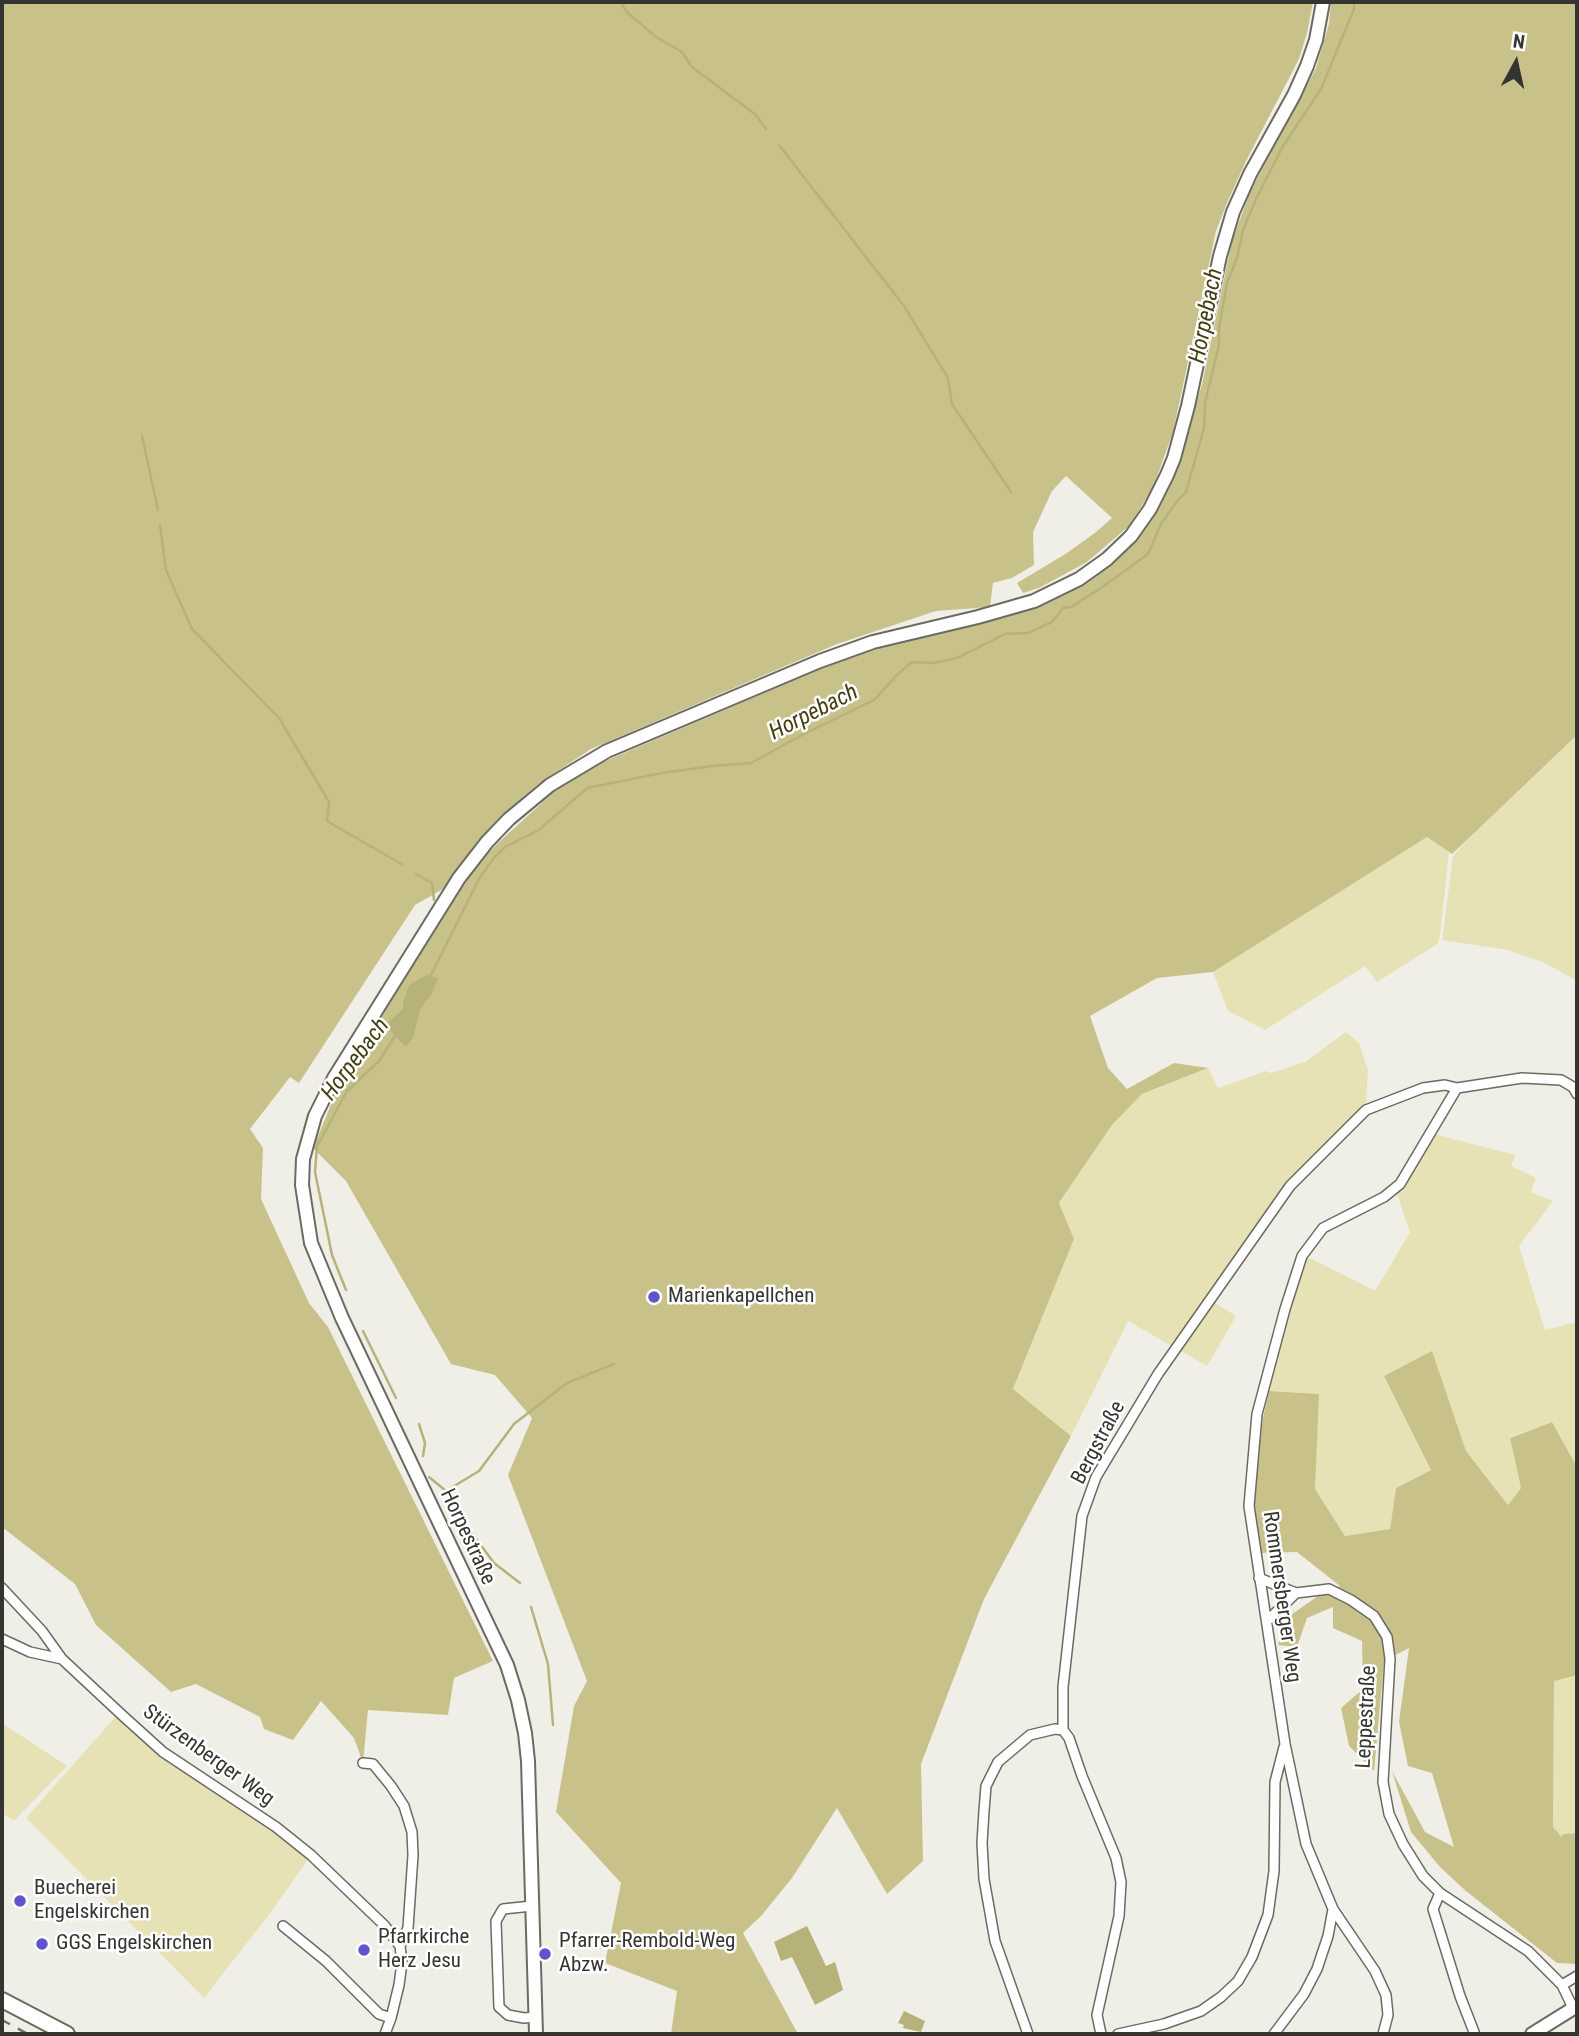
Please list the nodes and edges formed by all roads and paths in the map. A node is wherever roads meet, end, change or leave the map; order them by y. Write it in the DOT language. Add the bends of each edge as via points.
graph roads {
  1 [pos="1323,2"];
  2 [pos="1457,1088"];
  3 [pos="1577,1094"];
  4 [pos="1259,1578"];
  5 [pos="2,1588"];
  6 [pos="1296,1593"];
  7 [pos="1267,1621"];
  8 [pos="2,1639"];
  9 [pos="62,1659"];
  10 [pos="1063,1730"];
  11 [pos="1285,1745"];
  12 [pos="363,1763"];
  13 [pos="1440,1893"];
  14 [pos="532,1906"];
  15 [pos="1333,1909"];
  16 [pos="283,1926"];
  17 [pos="400,1946"];
  18 [pos="1577,1976"];
  19 [pos="1562,1985"];
  20 [pos="2,2000"];
  21 [pos="1575,2007"];
  22 [pos="536,2017"];
  23 [pos="391,2018"];
  24 [pos="1474,2032"];
  25 [pos="67,2034"];
  26 [pos="385,2034"];
  27 [pos="536,2034"];
  28 [pos="1028,2034"];
  29 [pos="1101,2034"];
  30 [pos="1118,2034"];
  31 [pos="1274,2034"];
  32 [pos="1383,2034"];
  33 [pos="1532,2034"];
  1 -- 14 [label="street, Horpestraße" via="1307,66 1233,212 1188,406 1167,475 1131,536 1079,579 1034,601 846,651 607,751 558,779 509,819 459,878 315,1116 303,1158 302,1185 311,1243 507,1665 518,1700 528,1761"];
  2 -- 3 [label="street, Bergstraße" via="1522,1078 1561,1080"];
  2 -- 4 [label="street, Rommersberger Weg" via="1400,1184 1323,1228 1302,1256 1257,1414 1249,1506"];
  2 -- 10 [label="street, Bergstraße" via="1423,1088 1366,1110 1290,1186 1158,1374 1096,1477 1082,1516 1063,1687"];
  4 -- 6 [label="street, Leppestraße"];
  4 -- 7 [label="street, Rommersberger Weg"];
  5 -- 9 [label="street, Stürzenberger Weg"];
  6 -- 7 [label="street"];
  6 -- 13 [label="street, Leppestraße" via="1329,1589 1374,1616 1387,1637 1390,1659 1383,1782 1389,1814 1423,1876"];
  7 -- 11 [label="street, Rommersberger Weg"];
  8 -- 9 [label="street"];
  9 -- 17 [label="street, Stürzenberger Weg" via="163,1752 311,1855"];
  10 -- 28 [label="street" via="1030,1735 998,1762 986,1786 984,1879 995,1941"];
  10 -- 29 [label="street, Bergstraße" via="1116,1858 1121,1882 1119,1916 1097,2015"];
  11 -- 15 [label="street, Rommersberger Weg" via="1306,1843"];
  11 -- 30 [label="street" via="1275,1782 1274,1871 1268,1915 1252,1957 1238,1981 1201,2011"];
  12 -- 17 [label="street" via="373,1764 391,1786 404,1806 412,1832 408,1928"];
  13 -- 19 [label="street, Leppestraße" via="1528,1951"];
  13 -- 24 [label="street" via="1433,1909"];
  14 -- 22 [label="street, Horpestraße"];
  14 -- 22 [label="street" via="503,1909 496,1922 496,1946 499,2007 508,2015"];
  15 -- 31 [label="street" via="1317,1969"];
  15 -- 32 [label="street, Rommersberger Weg" via="1386,1995 1388,2015"];
  16 -- 23 [label="street" via="379,2014"];
  17 -- 23 [label="street" via="402,1963"];
  18 -- 19 [label="street"];
  19 -- 21 [label="street, Leppestraße"];
  20 -- 25 [label="main road"];
  21 -- 33 [label="street, Leppestraße"];
  22 -- 27 [label="street, Horpestraße"];
  23 -- 26 [label="street"];
}
